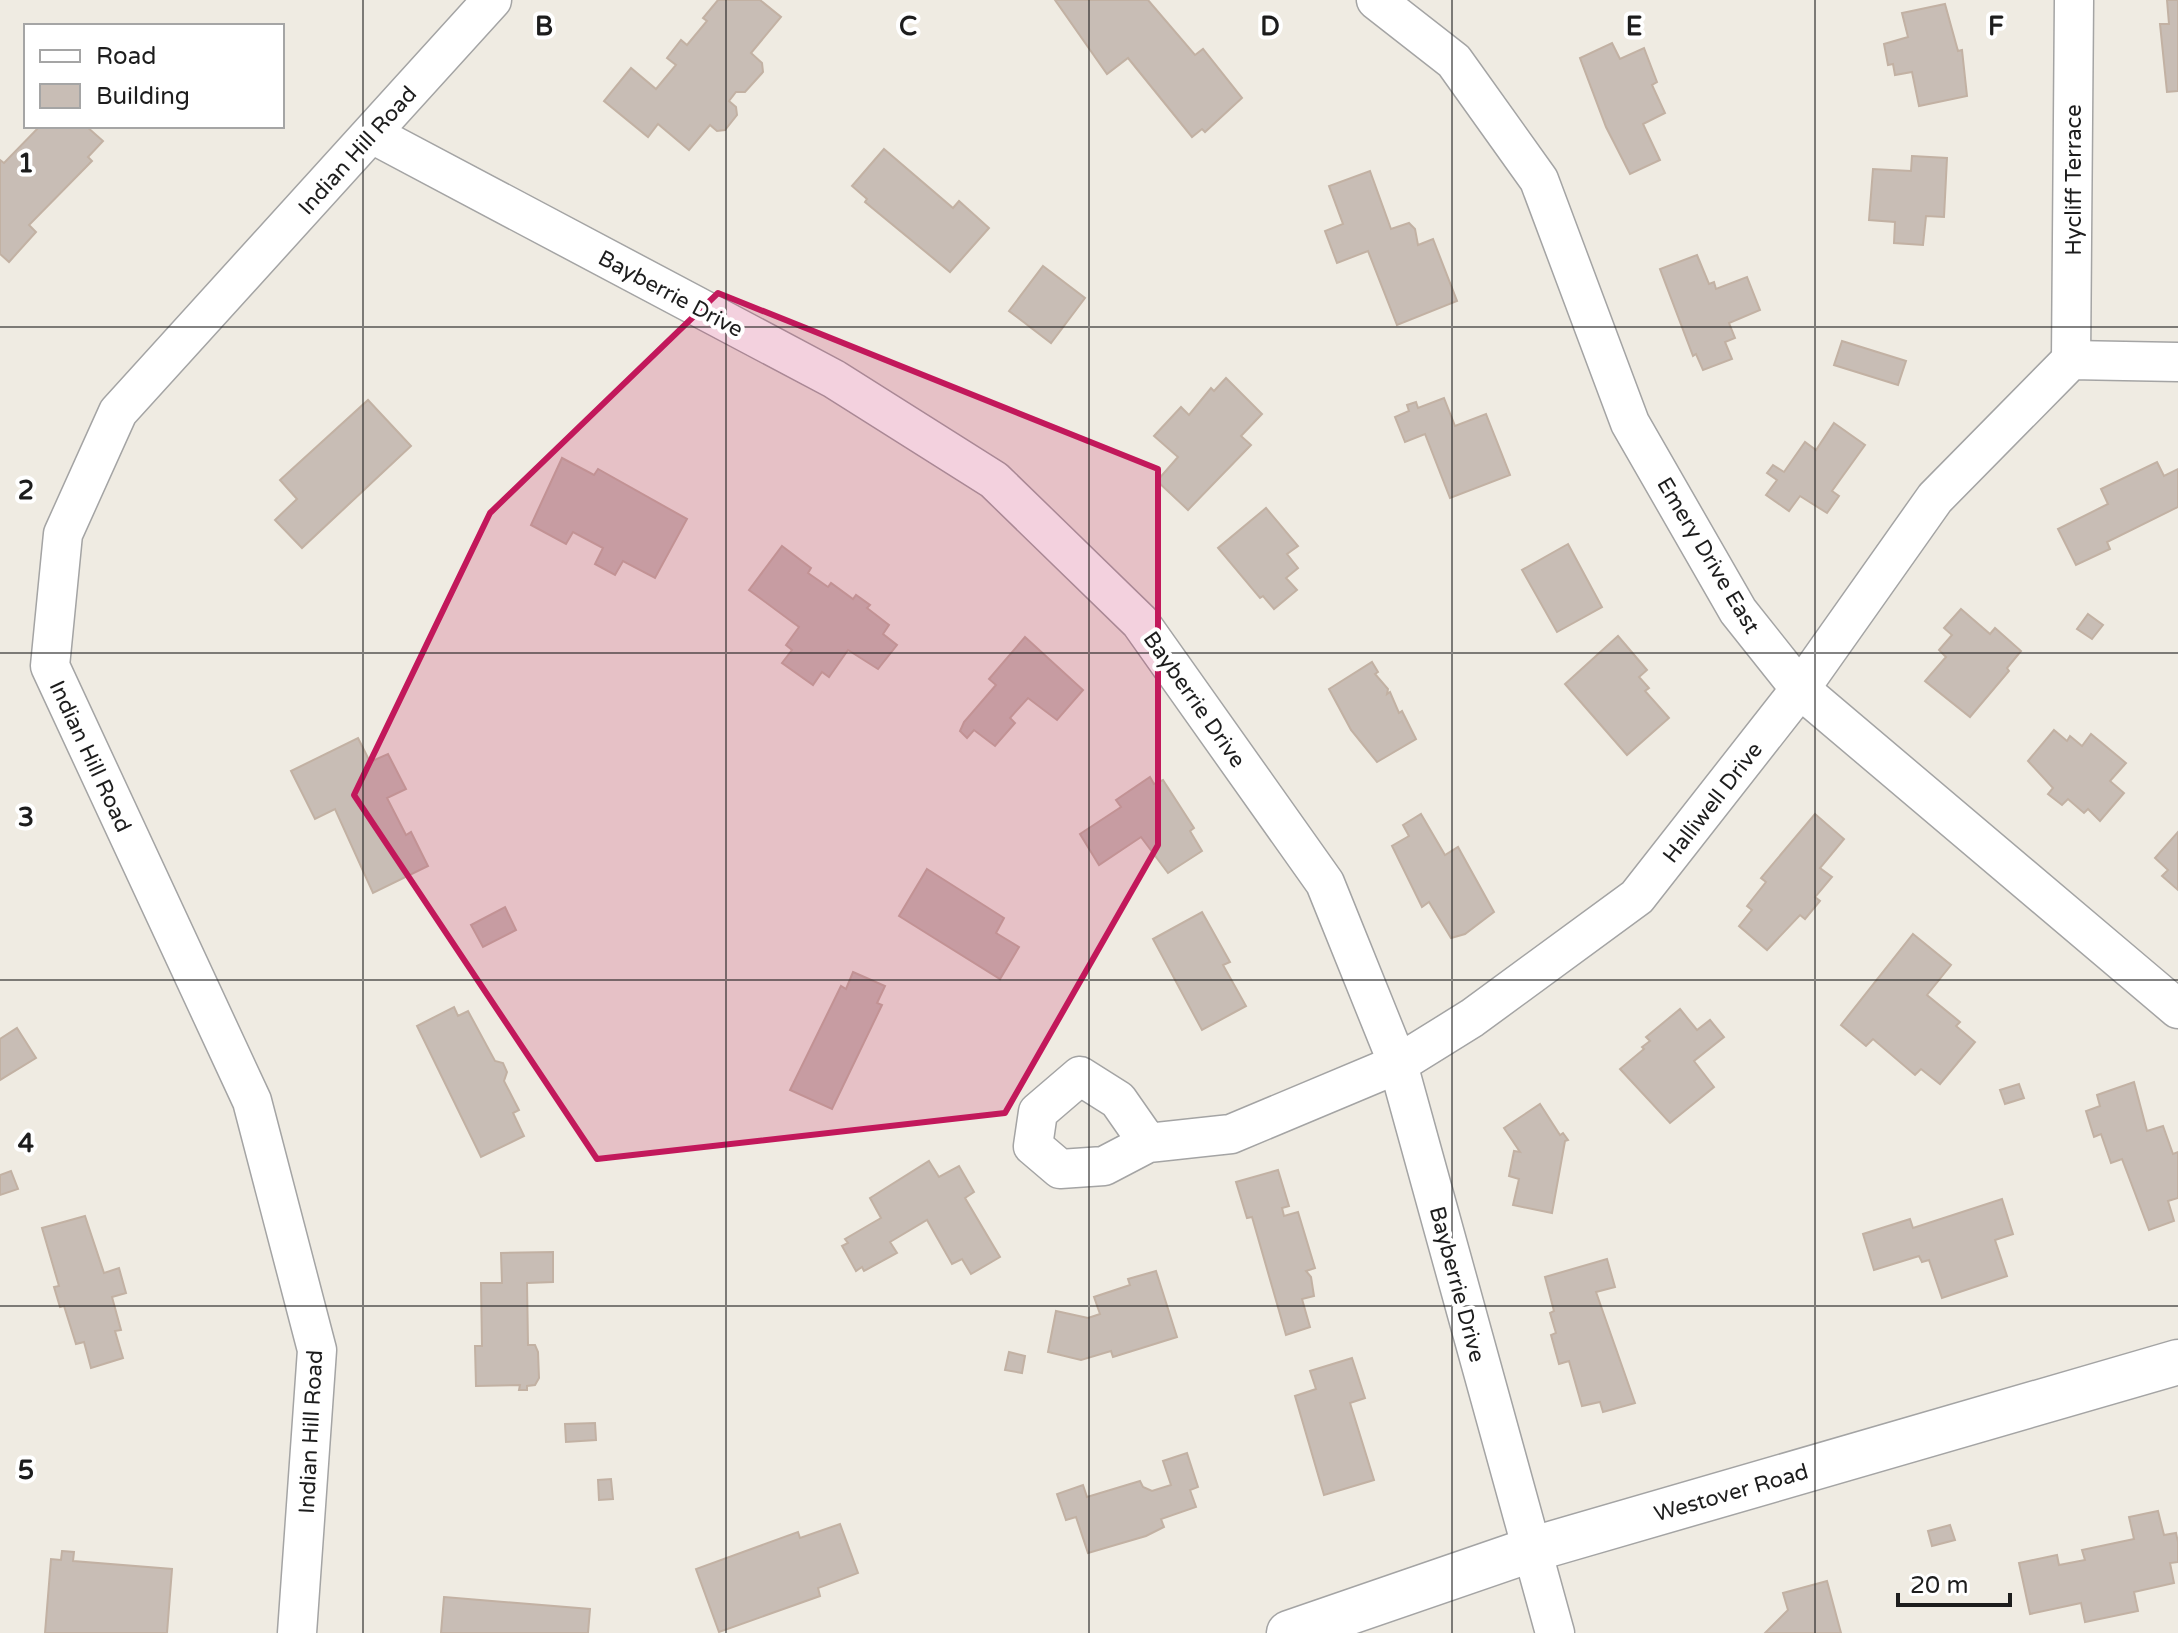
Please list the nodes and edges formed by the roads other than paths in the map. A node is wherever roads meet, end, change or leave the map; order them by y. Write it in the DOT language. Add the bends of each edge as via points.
graph roads {
  1 [pos="492,0"];
  2 [pos="1376,0"];
  3 [pos="2074,0"];
  4 [pos="372,134"];
  5 [pos="2071,360"];
  6 [pos="2178,362"];
  7 [pos="1800,689"];
  8 [pos="2178,1009"];
  9 [pos="1398,1064"];
  10 [pos="1148,1143"];
  11 [pos="2178,1362"];
  12 [pos="1530,1550"];
  13 [pos="297,1633"];
  14 [pos="1289,1633"];
  15 [pos="1555,1633"];
  1 -- 4 [label="street, Indian Hill Road"];
  2 -- 7 [label="street, Emery Drive East" via="1454,61 1539,180 1630,423 1738,611"];
  3 -- 5 [label="street, Hycliff Terrace"];
  4 -- 9 [label="street, Bayberrie Drive" via="834,379 994,480 1140,622 1325,883"];
  4 -- 13 [label="street, Indian Hill Road" via="118,412 63,534 50,666 252,1101 317,1350"];
  5 -- 6 [label="street"];
  5 -- 7 [label="street, Halliwell Drive" via="1935,498"];
  7 -- 8 [label="street, Emery Drive East"];
  7 -- 9 [label="street, Halliwell Drive" via="1637,897 1472,1018"];
  9 -- 10 [label="street, Halliwell Drive" via="1231,1134"];
  9 -- 12 [label="street, Bayberrie Drive"];
  11 -- 12 [label="street, Westover Road"];
  12 -- 14 [label="street, Westover Road"];
  12 -- 15 [label="street, Bayberrie Drive"];
}
